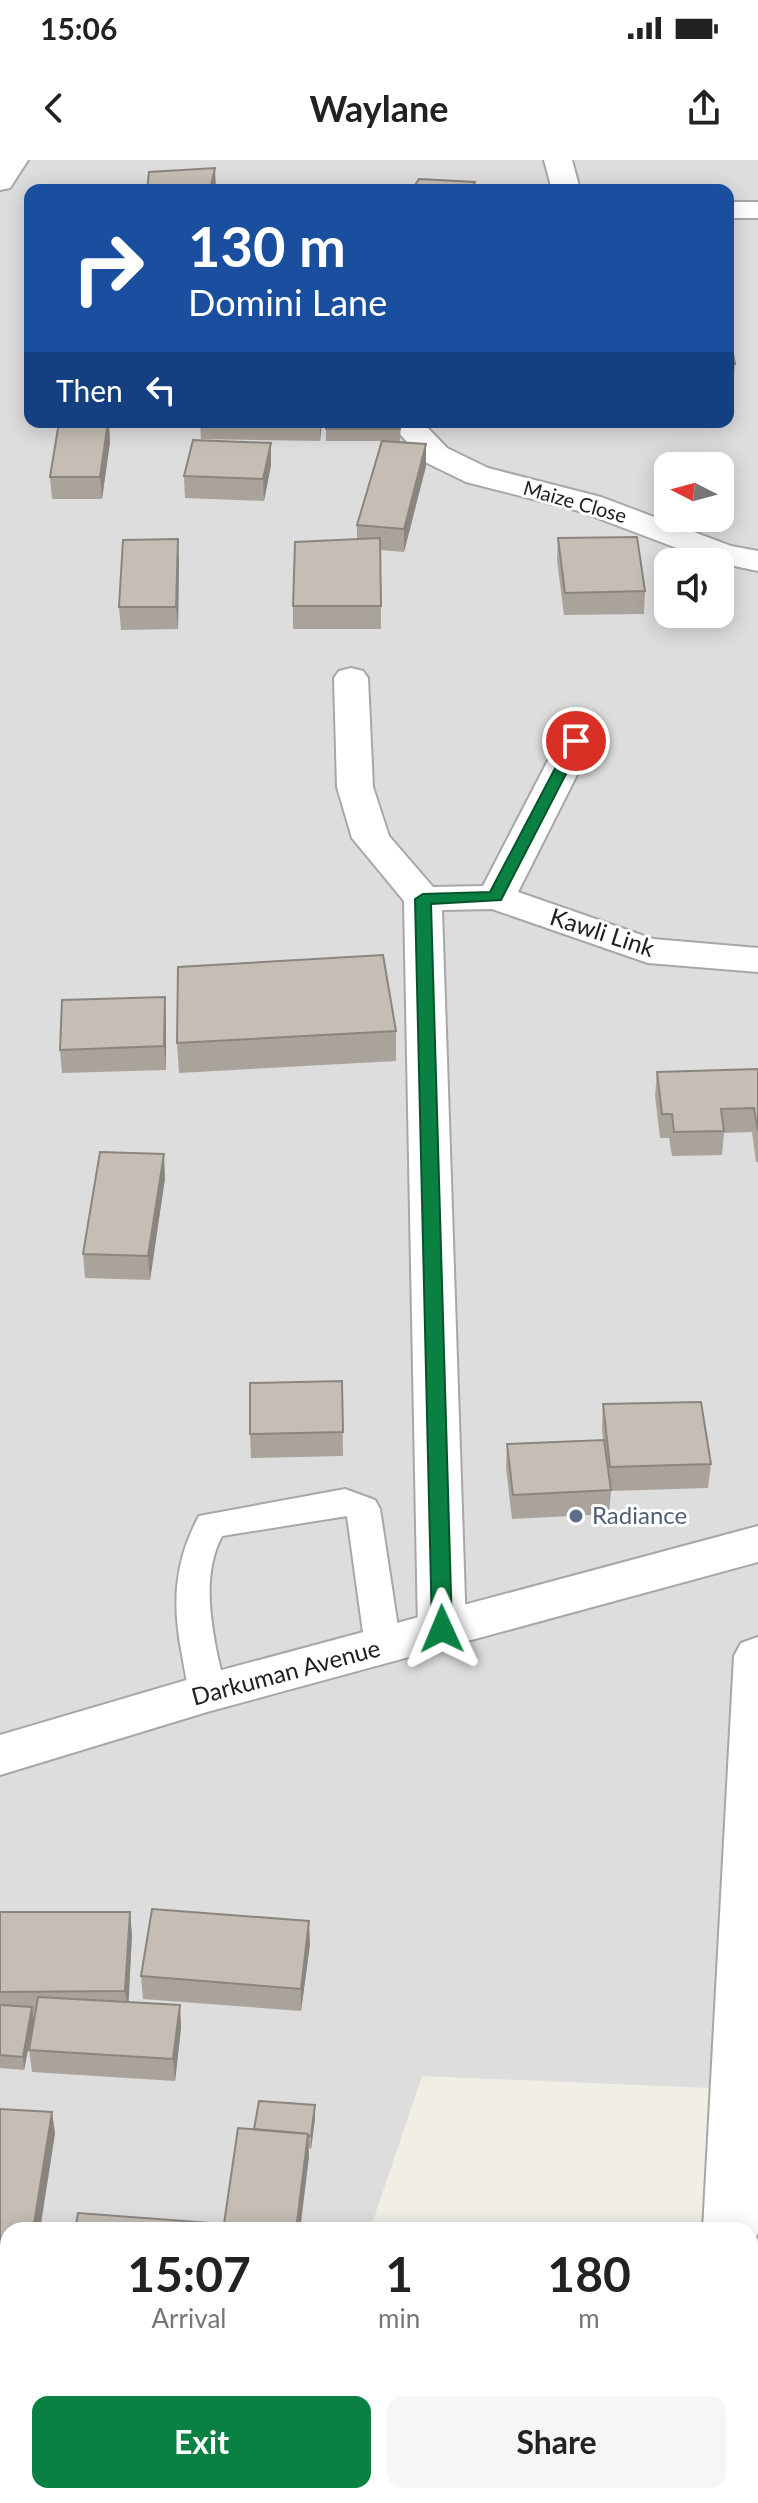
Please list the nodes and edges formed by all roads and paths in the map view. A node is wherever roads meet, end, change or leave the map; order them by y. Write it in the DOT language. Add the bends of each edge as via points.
graph roads {
  1 [pos="14,160"];
  2 [pos="558,160"];
  3 [pos="0,182"];
  4 [pos="564,184"];
  5 [pos="734,210"];
  6 [pos="758,210"];
  7 [pos="411,428"];
  8 [pos="758,561"];
  9 [pos="351,678"];
  10 [pos="576,741"];
  11 [pos="496,897"];
  12 [pos="423,899"];
  13 [pos="758,960"];
  14 [pos="758,1544"];
  15 [pos="442,1629"];
  16 [pos="383,1647"];
  17 [pos="758,1656"];
  18 [pos="207,1693"];
  19 [pos="0,1755"];
  20 [pos="731,2222"];
  1 -- 3 [label="street"];
  2 -- 4 [label="street"];
  5 -- 6 [label="street"];
  7 -- 8 [label="street, Maize Close" via="436,455 477,475 590,504 709,549"];
  9 -- 12 [label="street" via="355,787 371,838"];
  10 -- 11 [label="street"];
  11 -- 12 [label="street"];
  11 -- 13 [label="street, Kawli Link" via="648,951"];
  12 -- 15 [label="street"];
  14 -- 15 [label="street, Darkuman Avenue"];
  15 -- 16 [label="street, Darkuman Avenue"];
  16 -- 18 [label="street, Darkuman Avenue"];
  16 -- 18 [label="lane" via="363,1509 345,1502 211,1525 200,1542 193,1587 193,1621"];
  17 -- 20 [label="street"];
  18 -- 19 [label="street, Darkuman Avenue"];
}
